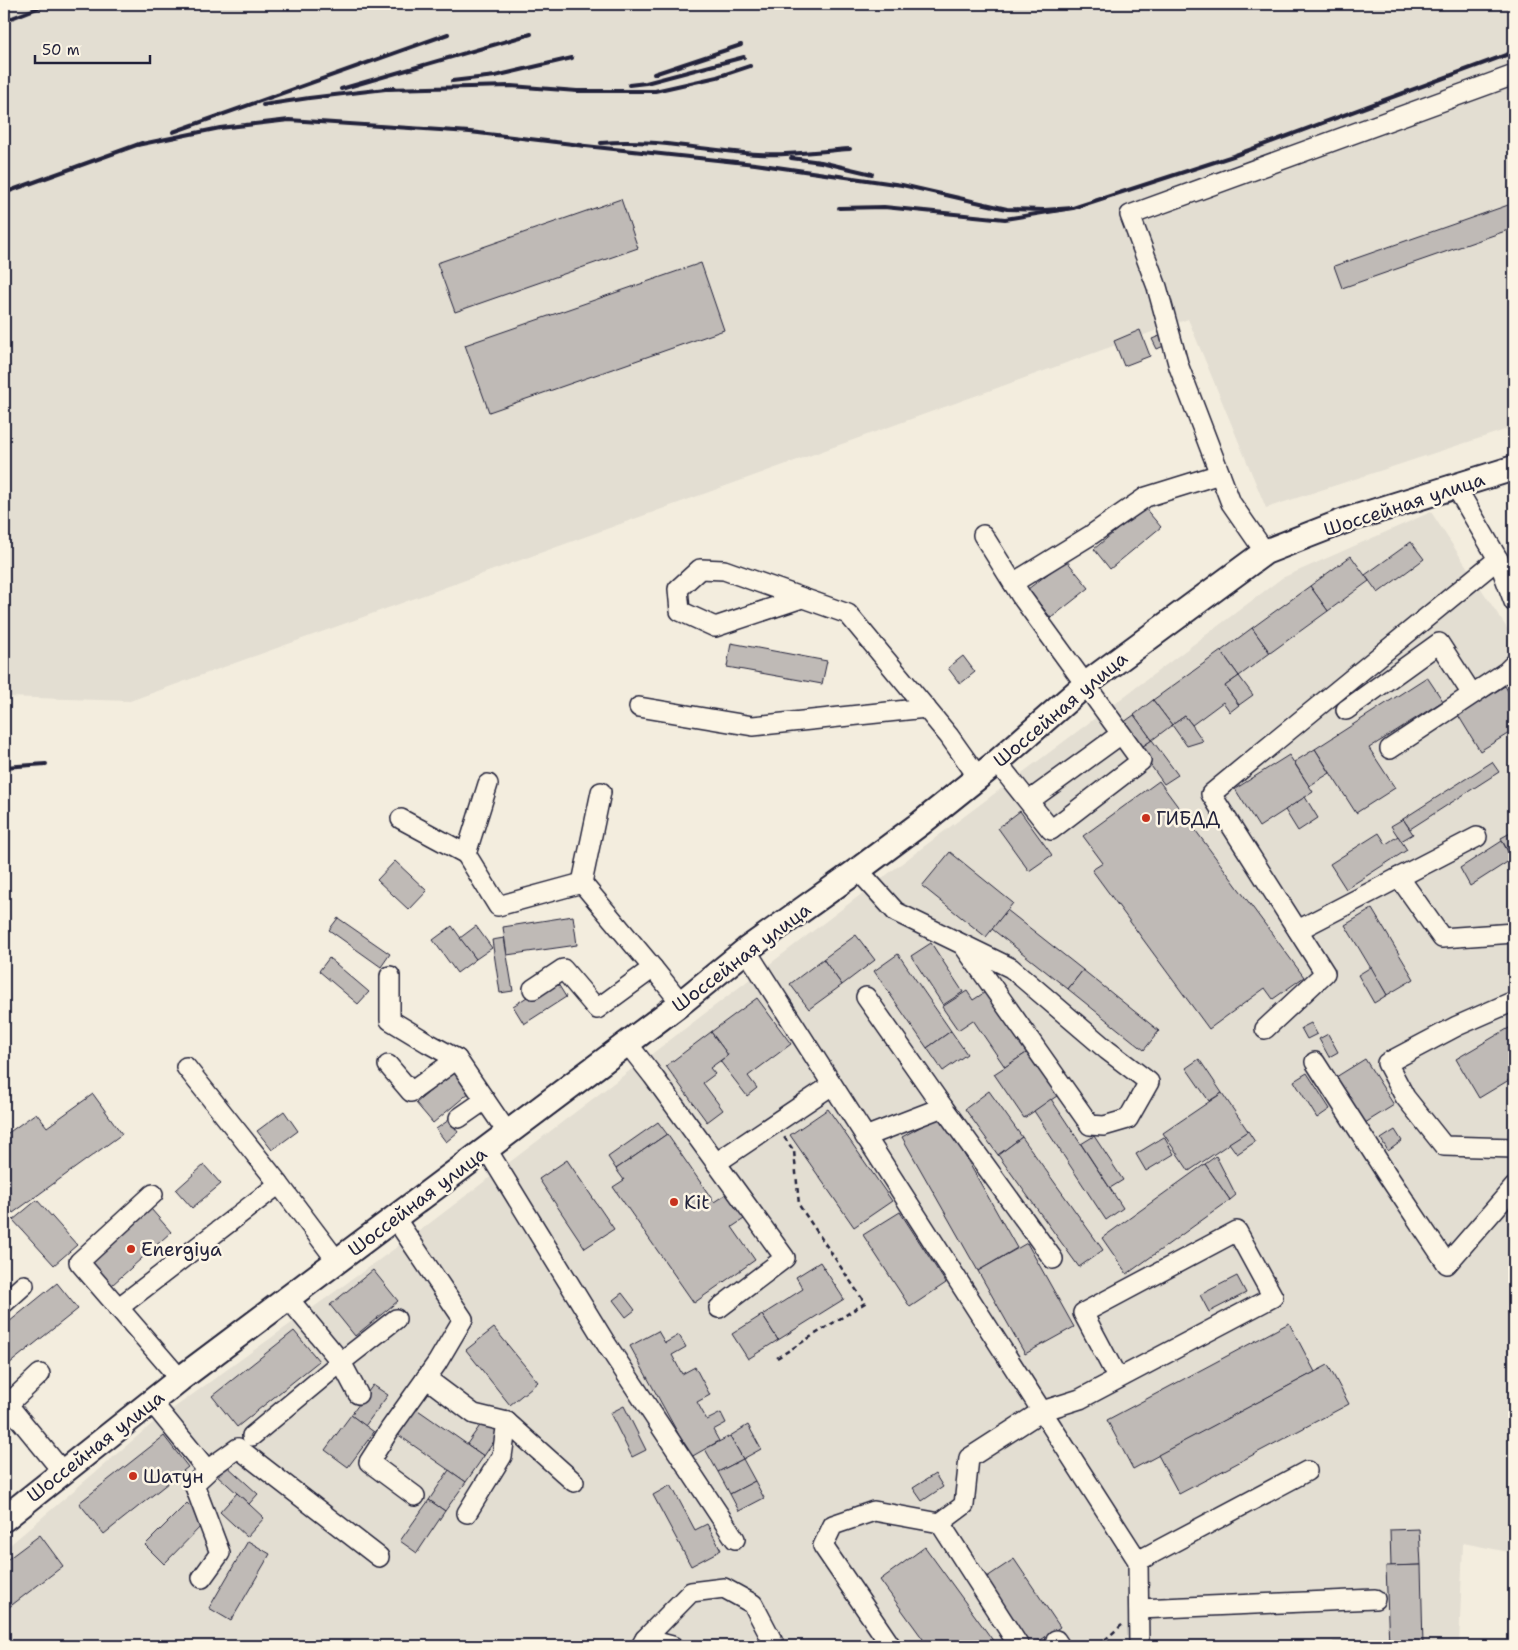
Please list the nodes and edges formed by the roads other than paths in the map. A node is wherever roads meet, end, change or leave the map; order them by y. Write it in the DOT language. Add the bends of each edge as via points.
graph roads {
  1 [pos="1514,75"];
  2 [pos="1514,468"];
  3 [pos="1220,474"];
  4 [pos="1456,487"];
  5 [pos="982,535"];
  6 [pos="1265,552"];
  7 [pos="1498,559"];
  8 [pos="1013,584"];
  9 [pos="802,598"];
  10 [pos="1514,602"];
  11 [pos="1514,664"];
  12 [pos="1086,684"];
  13 [pos="1472,694"];
  14 [pos="639,708"];
  15 [pos="926,708"];
  16 [pos="1346,710"];
  17 [pos="1121,734"];
  18 [pos="1390,749"];
  19 [pos="997,762"];
  20 [pos="978,777"];
  21 [pos="488,784"];
  22 [pos="601,792"];
  23 [pos="1030,801"];
  24 [pos="401,819"];
  25 [pos="1477,836"];
  26 [pos="466,854"];
  27 [pos="858,870"];
  28 [pos="1400,877"];
  29 [pos="582,883"];
  30 [pos="1298,930"];
  31 [pos="1514,933"];
  32 [pos="963,945"];
  33 [pos="746,950"];
  34 [pos="653,968"];
  35 [pos="390,976"];
  36 [pos="533,989"];
  37 [pos="866,997"];
  38 [pos="1514,1001"];
  39 [pos="681,1003"];
  40 [pos="1265,1029"];
  41 [pos="627,1043"];
  42 [pos="458,1059"];
  43 [pos="1315,1062"];
  44 [pos="388,1065"];
  45 [pos="186,1066"];
  46 [pos="832,1085"];
  47 [pos="485,1100"];
  48 [pos="943,1107"];
  49 [pos="459,1118"];
  50 [pos="508,1132"];
  51 [pos="865,1137"];
  52 [pos="486,1148"];
  53 [pos="1514,1148"];
  54 [pos="716,1163"];
  55 [pos="279,1184"];
  56 [pos="1514,1187"];
  57 [pos="153,1194"];
  58 [pos="395,1218"];
  59 [pos="1053,1259"];
  60 [pos="337,1261"];
  61 [pos="24,1285"];
  62 [pos="288,1298"];
  63 [pos="4,1303"];
  64 [pos="118,1308"];
  65 [pos="719,1308"];
  66 [pos="396,1319"];
  67 [pos="341,1362"];
  68 [pos="40,1374"];
  69 [pos="426,1378"];
  70 [pos="180,1379"];
  71 [pos="1118,1379"];
  72 [pos="358,1394"];
  73 [pos="151,1401"];
  74 [pos="5,1404"];
  75 [pos="1042,1411"];
  76 [pos="507,1422"];
  77 [pos="252,1436"];
  78 [pos="207,1470"];
  79 [pos="62,1471"];
  80 [pos="1307,1471"];
  81 [pos="574,1482"];
  82 [pos="415,1496"];
  83 [pos="467,1513"];
  84 [pos="4,1519"];
  85 [pos="940,1523"];
  86 [pos="735,1539"];
  87 [pos="379,1557"];
  88 [pos="1138,1560"];
  89 [pos="202,1578"];
  90 [pos="1375,1599"];
  91 [pos="1139,1609"];
  92 [pos="643,1643"];
  93 [pos="672,1646"];
  94 [pos="775,1646"];
  95 [pos="891,1646"];
  96 [pos="1018,1646"];
  97 [pos="1139,1646"];
  1 -- 3 [label="lane" via="1130,215 1157,287 1179,367"];
  2 -- 4 [label="main road, Шоссейная улица"];
  3 -- 6 [label="lane" via="1231,502"];
  3 -- 8 [label="lane" via="1146,497"];
  4 -- 6 [label="main road, Шоссейная улица" via="1347,520"];
  4 -- 7 [label="lane"];
  5 -- 8 [label="lane"];
  6 -- 12 [label="main road, Шоссейная улица"];
  7 -- 10 [label="lane"];
  7 -- 30 [label="lane" via="1211,794"];
  8 -- 12 [label="lane"];
  9 -- 9 [label="lane" via="724,570 700,569 678,589 680,611 715,627"];
  9 -- 15 [label="lane" via="848,614"];
  11 -- 13 [label="lane"];
  12 -- 17 [label="lane"];
  12 -- 19 [label="main road, Шоссейная улица"];
  13 -- 16 [label="lane" via="1439,643"];
  13 -- 18 [label="lane"];
  14 -- 15 [label="lane" via="753,726"];
  15 -- 20 [label="lane"];
  17 -- 23 [label="lane"];
  17 -- 23 [label="lane" via="1140,761 1051,830"];
  19 -- 20 [label="main road, Шоссейная улица"];
  19 -- 23 [label="lane"];
  20 -- 27 [label="main road, Шоссейная улица"];
  21 -- 26 [label="lane"];
  22 -- 29 [label="lane"];
  24 -- 26 [label="lane"];
  25 -- 28 [label="lane"];
  26 -- 29 [label="lane" via="498,906"];
  27 -- 32 [label="lane" via="896,912"];
  27 -- 33 [label="main road, Шоссейная улица"];
  28 -- 30 [label="lane"];
  28 -- 31 [label="lane" via="1442,938"];
  29 -- 34 [label="lane"];
  30 -- 40 [label="lane" via="1325,973"];
  32 -- 32 [label="lane" via="1012,968 1107,1050 1150,1082 1128,1119 1104,1126 1090,1125"];
  33 -- 39 [label="main road, Шоссейная улица"];
  33 -- 46 [label="lane"];
  34 -- 36 [label="lane" via="597,1008 563,969"];
  34 -- 39 [label="lane"];
  35 -- 42 [label="lane" via="390,1020"];
  37 -- 48 [label="lane"];
  38 -- 53 [label="lane" via="1386,1063 1405,1096 1444,1146"];
  39 -- 41 [label="main road, Шоссейная улица"];
  41 -- 50 [label="main road, Шоссейная улица"];
  41 -- 54 [label="lane"];
  42 -- 44 [label="lane" via="411,1092"];
  42 -- 47 [label="lane"];
  43 -- 56 [label="lane" via="1447,1264"];
  45 -- 55 [label="lane"];
  46 -- 51 [label="lane"];
  46 -- 54 [label="lane"];
  47 -- 49 [label="lane"];
  47 -- 50 [label="lane"];
  48 -- 51 [label="lane"];
  48 -- 59 [label="lane"];
  50 -- 52 [label="main road, Шоссейная улица"];
  51 -- 75 [label="lane"];
  52 -- 58 [label="main road, Шоссейная улица"];
  52 -- 86 [label="lane" via="604,1342"];
  54 -- 65 [label="lane" via="785,1258"];
  55 -- 60 [label="lane"];
  55 -- 64 [label="lane"];
  57 -- 64 [label="lane" via="79,1262"];
  58 -- 60 [label="main road, Шоссейная улица"];
  58 -- 69 [label="lane" via="463,1319"];
  60 -- 62 [label="main road, Шоссейная улица"];
  61 -- 63 [label="lane"];
  62 -- 67 [label="lane"];
  62 -- 70 [label="main road, Шоссейная улица"];
  64 -- 70 [label="lane"];
  66 -- 67 [label="lane"];
  67 -- 72 [label="lane"];
  67 -- 77 [label="lane"];
  68 -- 74 [label="lane"];
  69 -- 76 [label="lane" via="474,1414"];
  69 -- 82 [label="lane" via="369,1462"];
  70 -- 73 [label="main road, Шоссейная улица"];
  71 -- 71 [label="lane" via="1083,1312 1237,1231 1273,1298"];
  71 -- 75 [label="lane" via="1080,1399"];
  73 -- 78 [label="lane"];
  73 -- 79 [label="main road, Шоссейная улица"];
  74 -- 79 [label="lane"];
  75 -- 85 [label="lane" via="969,1458 964,1505"];
  75 -- 88 [label="lane"];
  76 -- 81 [label="lane"];
  76 -- 83 [label="lane" via="502,1456"];
  78 -- 87 [label="lane" via="238,1448"];
  78 -- 89 [label="lane" via="194,1484 220,1553"];
  79 -- 84 [label="main road, Шоссейная улица"];
  80 -- 88 [label="lane"];
  85 -- 95 [label="lane" via="874,1512 833,1525 823,1546"];
  85 -- 96 [label="lane"];
  88 -- 91 [label="lane"];
  90 -- 91 [label="lane"];
  91 -- 97 [label="lane"];
  92 -- 93 [label="lane"];
  92 -- 94 [label="lane" via="691,1592 724,1588 753,1604"];
}
